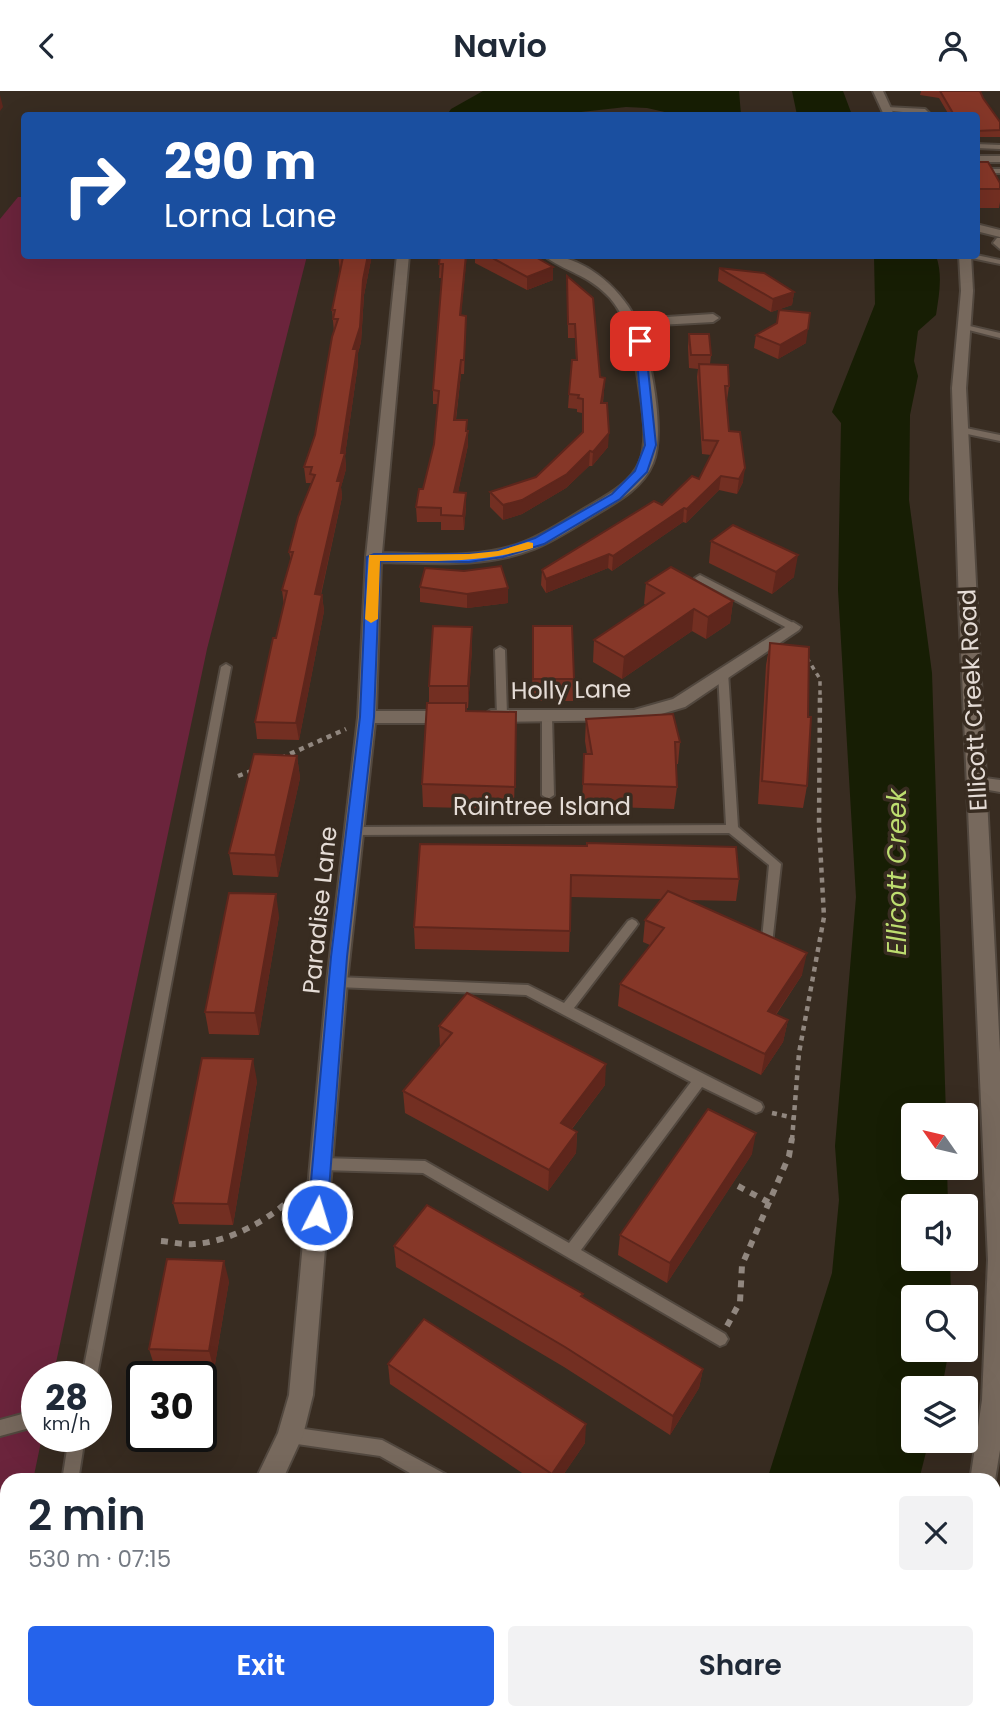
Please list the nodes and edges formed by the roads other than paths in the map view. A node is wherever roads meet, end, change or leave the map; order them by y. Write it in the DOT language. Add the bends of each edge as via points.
graph roads {
  1 [pos="878,91"];
  2 [pos="888,112"];
  3 [pos="926,112"];
  4 [pos="980,146"];
  5 [pos="1000,147"];
  6 [pos="980,159"];
  7 [pos="1000,159"];
  8 [pos="980,171"];
  9 [pos="1000,171"];
  10 [pos="980,228"];
  11 [pos="1000,235"];
  12 [pos="1000,247"];
  13 [pos="403,259"];
  14 [pos="558,259"];
  15 [pos="965,259"];
  16 [pos="980,259"];
  17 [pos="1000,262"];
  18 [pos="713,318"];
  19 [pos="632,323"];
  20 [pos="964,326"];
  21 [pos="1000,336"];
  22 [pos="961,430"];
  23 [pos="1000,438"];
  24 [pos="374,557"];
  25 [pos="700,578"];
  26 [pos="793,627"];
  27 [pos="500,650"];
  28 [pos="226,667"];
  29 [pos="723,672"];
  30 [pos="502,716"];
  31 [pos="547,716"];
  32 [pos="367,717"];
  33 [pos="978,783"];
  34 [pos="1000,786"];
  35 [pos="548,795"];
  36 [pos="732,829"];
  37 [pos="352,831"];
  38 [pos="632,925"];
  39 [pos="767,950"];
  40 [pos="337,982"];
  41 [pos="566,1009"];
  42 [pos="995,1010"];
  43 [pos="700,1080"];
  44 [pos="762,1110"];
  45 [pos="322,1164"];
  46 [pos="572,1251"];
  47 [pos="720,1339"];
  48 [pos="93,1361"];
  49 [pos="21,1422"];
  50 [pos="0,1428"];
  51 [pos="290,1435"];
  52 [pos="75,1452"];
  53 [pos="71,1473"];
  54 [pos="272,1473"];
  55 [pos="427,1473"];
  56 [pos="984,1473"];
  1 -- 2 [label="street"];
  2 -- 3 [label="lane"];
  4 -- 5 [label="lane"];
  6 -- 7 [label="street"];
  8 -- 9 [label="lane"];
  10 -- 11 [label="street"];
  11 -- 12 [label="lane"];
  13 -- 24 [label="street, Paradise Lane"];
  14 -- 19 [label="street" via="599,282 625,308"];
  15 -- 20 [label="street, Ellicott Creek Road"];
  16 -- 17 [label="lane"];
  18 -- 19 [label="street"];
  19 -- 24 [label="street" via="640,341 650,445 647,460 631,483 522,548 469,558"];
  20 -- 21 [label="lane"];
  20 -- 22 [label="street, Ellicott Creek Road"];
  22 -- 23 [label="lane"];
  22 -- 33 [label="street, Ellicott Creek Road"];
  24 -- 32 [label="street, Paradise Lane"];
  25 -- 26 [label="lane"];
  26 -- 29 [label="street, Holly Lane"];
  27 -- 30 [label="lane"];
  28 -- 48 [label="lane"];
  29 -- 31 [label="street, Holly Lane" via="679,703 635,716"];
  29 -- 36 [label="lane"];
  30 -- 31 [label="street, Holly Lane"];
  30 -- 32 [label="street, Holly Lane"];
  31 -- 35 [label="lane"];
  32 -- 37 [label="street, Paradise Lane"];
  33 -- 34 [label="street"];
  33 -- 42 [label="street, Ellicott Creek Road"];
  36 -- 37 [label="lane, Raintree Island"];
  36 -- 39 [label="lane" via="775,864"];
  37 -- 40 [label="street, Paradise Lane"];
  38 -- 41 [label="lane"];
  40 -- 41 [label="lane" via="528,991"];
  40 -- 45 [label="street, Paradise Lane"];
  41 -- 43 [label="lane"];
  42 -- 56 [label="street, Ellicott Creek Road" via="1000,1259 994,1400"];
  43 -- 44 [label="lane"];
  43 -- 46 [label="lane"];
  45 -- 46 [label="lane" via="425,1167"];
  45 -- 51 [label="street, Paradise Lane" via="301,1395"];
  46 -- 47 [label="lane"];
  49 -- 50 [label="lane"];
  51 -- 54 [label="street, Paradise Lane"];
  51 -- 55 [label="lane" via="382,1448"];
  52 -- 53 [label="lane"];
}
